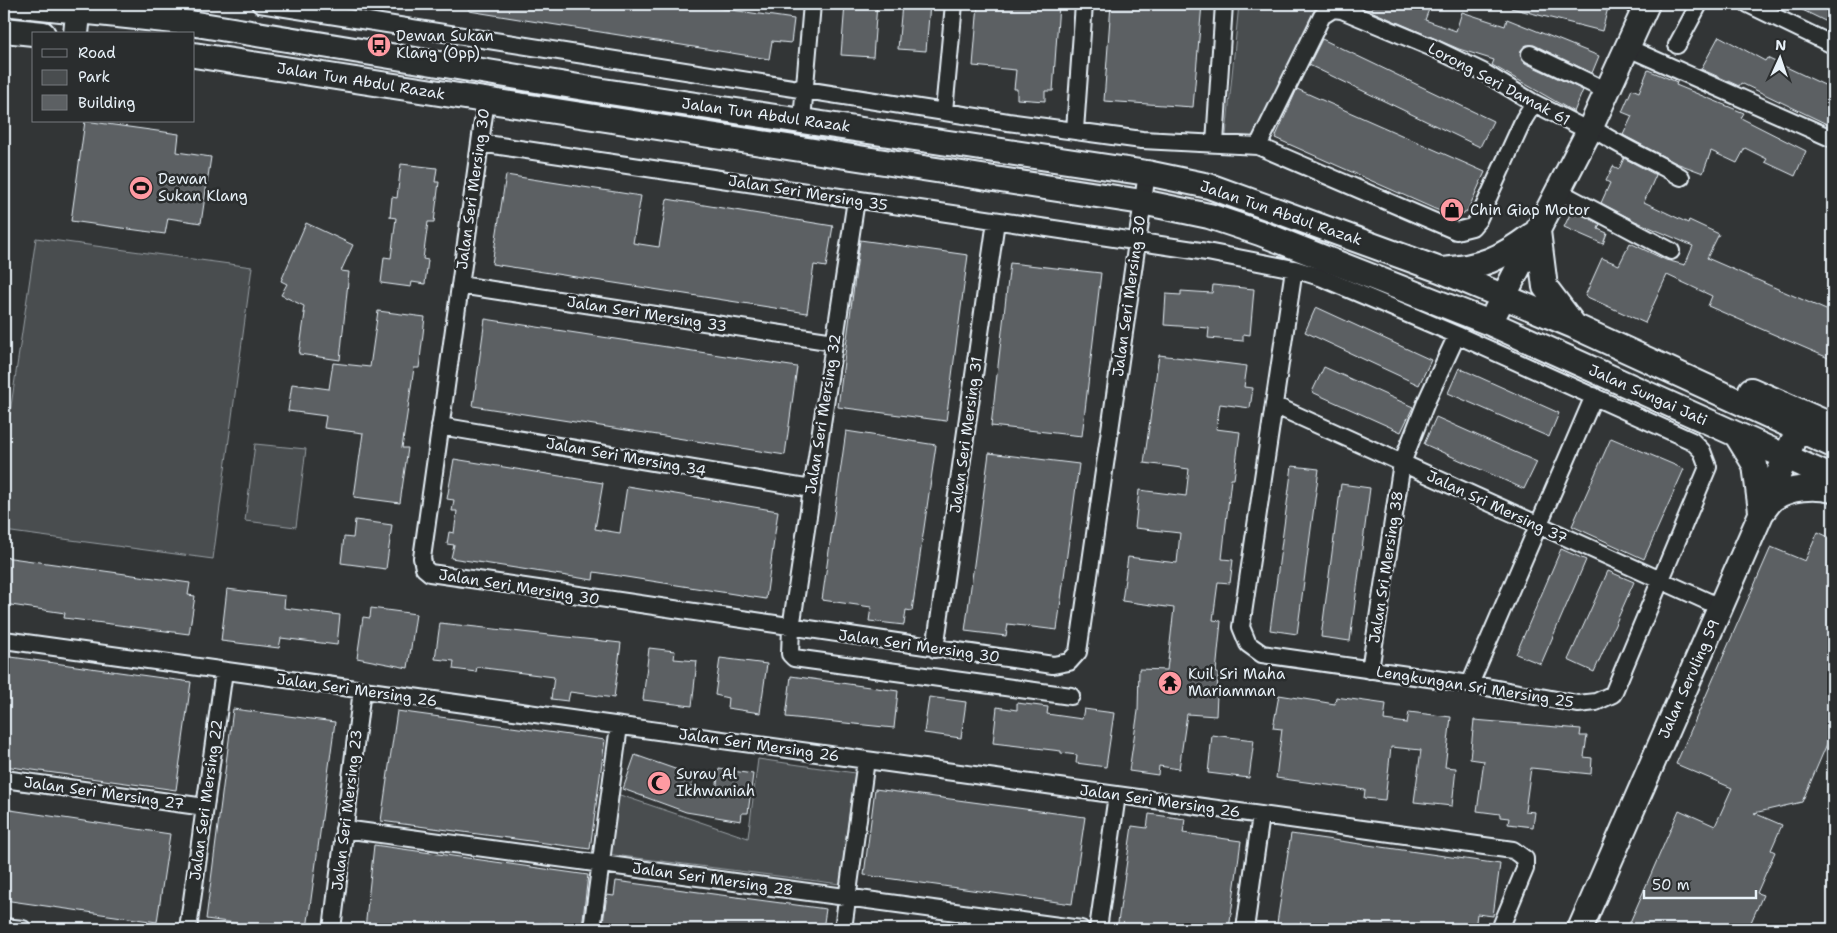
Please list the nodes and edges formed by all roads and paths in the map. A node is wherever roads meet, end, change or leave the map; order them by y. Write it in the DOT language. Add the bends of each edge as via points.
graph roads {
  1 [pos="19,4"];
  2 [pos="260,4"];
  3 [pos="812,4"];
  4 [pos="954,4"];
  5 [pos="1084,4"];
  6 [pos="1224,4"];
  7 [pos="1647,4"];
  8 [pos="1698,4"];
  9 [pos="1748,4"];
  10 [pos="52,6"];
  11 [pos="79,7"];
  12 [pos="50,32"];
  13 [pos="76,32"];
  14 [pos="1677,45"];
  15 [pos="1833,45"];
  16 [pos="1638,52"];
  17 [pos="1530,54"];
  18 [pos="195,55"];
  19 [pos="805,89"];
  20 [pos="1607,90"];
  21 [pos="603,91"];
  22 [pos="486,100"];
  23 [pos="1534,103"];
  24 [pos="944,111"];
  25 [pos="802,120"];
  26 [pos="647,125"];
  27 [pos="1075,130"];
  28 [pos="1598,132"];
  29 [pos="1833,139"];
  30 [pos="480,143"];
  31 [pos="1215,143"];
  32 [pos="1258,146"];
  33 [pos="1147,173"];
  34 [pos="1681,177"];
  35 [pos="1570,197"];
  36 [pos="856,200"];
  37 [pos="1142,202"];
  38 [pos="996,221"];
  39 [pos="1538,231"];
  40 [pos="1136,242"];
  41 [pos="1671,251"];
  42 [pos="1294,269"];
  43 [pos="1440,270"];
  44 [pos="460,285"];
  45 [pos="1503,297"];
  46 [pos="1490,323"];
  47 [pos="1574,326"];
  48 [pos="1457,335"];
  49 [pos="834,342"];
  50 [pos="1704,385"];
  51 [pos="1594,396"];
  52 [pos="1274,405"];
  53 [pos="440,426"];
  54 [pos="1833,426"];
  55 [pos="1798,430"];
  56 [pos="1736,434"];
  57 [pos="1833,445"];
  58 [pos="1786,457"];
  59 [pos="1402,464"];
  60 [pos="1833,478"];
  61 [pos="812,489"];
  62 [pos="1833,490"];
  63 [pos="1761,513"];
  64 [pos="1538,526"];
  65 [pos="1660,581"];
  66 [pos="1720,607"];
  67 [pos="791,628"];
  68 [pos="4,640"];
  69 [pos="935,649"];
  70 [pos="1370,670"];
  71 [pos="224,671"];
  72 [pos="1470,684"];
  73 [pos="362,690"];
  74 [pos="1071,696"];
  75 [pos="620,726"];
  76 [pos="866,760"];
  77 [pos="4,779"];
  78 [pos="1117,795"];
  79 [pos="205,807"];
  80 [pos="1261,815"];
  81 [pos="344,829"];
  82 [pos="601,864"];
  83 [pos="847,897"];
  84 [pos="4,927"];
  85 [pos="23,929"];
  86 [pos="188,929"];
  87 [pos="332,929"];
  88 [pos="592,929"];
  89 [pos="843,929"];
  90 [pos="1081,929"];
  91 [pos="1098,929"];
  92 [pos="1245,929"];
  93 [pos="1500,929"];
  94 [pos="1580,929"];
  1 -- 10 [label="main road, Jalan Tun Abdul Razak"];
  2 -- 19 [label="street, Jalan Tun Abdul Razak"];
  3 -- 19 [label="street"];
  4 -- 24 [label="street"];
  5 -- 27 [label="street"];
  6 -- 31 [label="street"];
  7 -- 16 [label="main road"];
  8 -- 14 [label="street"];
  9 -- 15 [label="street"];
  10 -- 11 [label="main road, Jalan Tun Abdul Razak"];
  10 -- 12 [label="main road"];
  11 -- 13 [label="main road"];
  11 -- 21 [label="main road, Jalan Tun Abdul Razak"];
  16 -- 20 [label="main road"];
  16 -- 29 [label="street"];
  17 -- 20 [label="street"];
  18 -- 22 [label="main road, Jalan Tun Abdul Razak"];
  19 -- 24 [label="street, Jalan Tun Abdul Razak"];
  19 -- 25 [label="street"];
  20 -- 28 [label="main road"];
  21 -- 25 [label="main road, Jalan Tun Abdul Razak"];
  21 -- 26 [label="main road" via="640,111"];
  22 -- 26 [label="main road, Jalan Tun Abdul Razak"];
  22 -- 30 [label="street, Jalan Seri Mersing 30"];
  23 -- 28 [label="street, Lorong Seri Damak 61"];
  23 -- 32 [label="street, Jalan Tun Abdul Razak" via="1478,220 1464,230 1446,227"];
  23 -- 32 [label="street, Lorong Seri Damak 61" via="1483,72 1433,48 1333,9 1322,16"];
  24 -- 27 [label="street, Jalan Tun Abdul Razak"];
  25 -- 33 [label="main road, Jalan Tun Abdul Razak"];
  26 -- 37 [label="main road, Jalan Tun Abdul Razak"];
  27 -- 31 [label="street, Jalan Tun Abdul Razak" via="1142,140"];
  28 -- 34 [label="street, Lorong Seri Damak 61"];
  28 -- 35 [label="main road"];
  30 -- 36 [label="street, Jalan Seri Mersing 35"];
  30 -- 44 [label="street, Jalan Seri Mersing 30"];
  31 -- 32 [label="street, Jalan Tun Abdul Razak"];
  33 -- 37 [label="street, Jalan Seri Mersing 30"];
  33 -- 43 [label="main road, Jalan Tun Abdul Razak" via="1209,186"];
  35 -- 39 [label="main road"];
  35 -- 41 [label="street"];
  36 -- 38 [label="street, Jalan Seri Mersing 35"];
  36 -- 49 [label="street, Jalan Seri Mersing 32"];
  37 -- 40 [label="street, Jalan Seri Mersing 30"];
  37 -- 46 [label="main road, Jalan Tun Abdul Razak" via="1209,216 1260,233"];
  38 -- 40 [label="street, Jalan Seri Mersing 35"];
  38 -- 69 [label="street, Jalan Seri Mersing 31"];
  39 -- 43 [label="main road" via="1506,255 1479,265"];
  39 -- 45 [label="main road"];
  39 -- 47 [label="main road" via="1545,287"];
  40 -- 42 [label="street, Lengkungan Sri Mersing 25"];
  40 -- 69 [label="street, Jalan Seri Mersing 30" via="1078,652 1068,662 1053,666"];
  42 -- 48 [label="street, Lengkungan Sri Mersing 25" via="1320,276"];
  42 -- 52 [label="street, Lengkungan Sri Mersing 25"];
  43 -- 45 [label="main road, Jalan Tun Abdul Razak"];
  44 -- 49 [label="street, Jalan Seri Mersing 33"];
  44 -- 53 [label="street, Jalan Seri Mersing 30"];
  45 -- 46 [label="main road"];
  45 -- 47 [label="main road, Jalan Sungai Jati"];
  46 -- 56 [label="main road, Jalan Sungai Jati"];
  47 -- 50 [label="main road, Jalan Sungai Jati"];
  48 -- 51 [label="street, Lengkungan Sri Mersing 25"];
  48 -- 59 [label="street, Jalan Sri Mersing 38"];
  49 -- 61 [label="street, Jalan Seri Mersing 32"];
  50 -- 54 [label="main road" via="1736,384"];
  50 -- 55 [label="main road, Jalan Sungai Jati"];
  51 -- 64 [label="street"];
  51 -- 65 [label="street, Lengkungan Sri Mersing 25" via="1692,441 1702,451 1708,467"];
  52 -- 59 [label="street, Jalan Sri Mersing 37"];
  52 -- 70 [label="street, Lengkungan Sri Mersing 25" via="1241,627 1248,644 1262,654"];
  53 -- 61 [label="street, Jalan Seri Mersing 34"];
  53 -- 67 [label="street, Jalan Seri Mersing 30" via="422,558 424,568 430,573"];
  55 -- 57 [label="main road, Jalan Sungai Jati"];
  55 -- 58 [label="main road, Jalan Seruling 59"];
  56 -- 58 [label="main road, Jalan Sungai Jati"];
  56 -- 63 [label="main road" via="1755,465"];
  58 -- 60 [label="main road, Jalan Sungai Jati"];
  58 -- 63 [label="main road, Jalan Seruling 59"];
  59 -- 64 [label="street, Jalan Sri Mersing 37"];
  59 -- 70 [label="street, Jalan Sri Mersing 38"];
  61 -- 67 [label="street, Jalan Seri Mersing 32"];
  62 -- 63 [label="main road" via="1803,488 1774,498"];
  63 -- 66 [label="main road, Jalan Seruling 59"];
  64 -- 65 [label="street, Jalan Sri Mersing 37"];
  64 -- 72 [label="street"];
  65 -- 66 [label="street, Jalan Sri Mersing 37"];
  65 -- 72 [label="street, Lengkungan Sri Mersing 25" via="1613,694 1596,702 1578,704"];
  66 -- 94 [label="main road, Jalan Seruling 59"];
  67 -- 69 [label="street, Jalan Seri Mersing 30"];
  67 -- 74 [label="street, Jalan Seri Mersing 32" via="789,647 794,658"];
  68 -- 71 [label="street, Jalan Seri Mersing 26"];
  70 -- 72 [label="street, Lengkungan Sri Mersing 25"];
  71 -- 73 [label="street, Jalan Seri Mersing 26"];
  71 -- 79 [label="street, Jalan Seri Mersing 22"];
  73 -- 75 [label="street, Jalan Seri Mersing 26"];
  73 -- 81 [label="street, Jalan Seri Mersing 23"];
  75 -- 76 [label="street, Jalan Seri Mersing 26"];
  75 -- 82 [label="street"];
  76 -- 78 [label="street, Jalan Seri Mersing 26"];
  76 -- 83 [label="street"];
  77 -- 79 [label="street, Jalan Seri Mersing 27"];
  78 -- 80 [label="street, Jalan Seri Mersing 26"];
  78 -- 91 [label="street"];
  79 -- 86 [label="street, Jalan Seri Mersing 22"];
  80 -- 92 [label="street"];
  80 -- 93 [label="street, Jalan Seri Mersing 26" via="1514,850 1525,859 1525,869"];
  81 -- 82 [label="street, Jalan Seri Mersing 28"];
  81 -- 87 [label="street, Jalan Seri Mersing 23"];
  82 -- 83 [label="street, Jalan Seri Mersing 28"];
  82 -- 88 [label="street"];
  83 -- 89 [label="street"];
  83 -- 90 [label="street, Jalan Seri Mersing 28"];
  84 -- 85 [label="street"];
}
